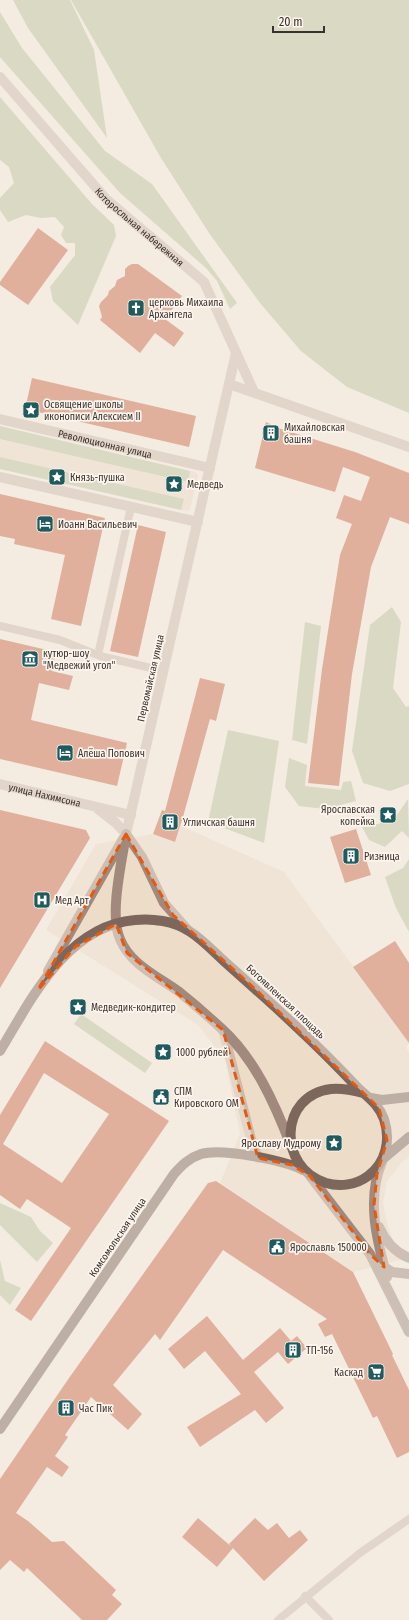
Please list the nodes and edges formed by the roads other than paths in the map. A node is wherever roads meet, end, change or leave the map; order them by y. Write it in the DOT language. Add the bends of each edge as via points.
graph roads {
  1 [pos="0,77"];
  2 [pos="236,353"];
  3 [pos="229,384"];
  4 [pos="254,392"];
  5 [pos="0,419"];
  6 [pos="409,447"];
  7 [pos="210,468"];
  8 [pos="0,477"];
  9 [pos="131,507"];
  10 [pos="198,522"];
  11 [pos="0,626"];
  12 [pos="98,655"];
  13 [pos="164,671"];
  14 [pos="0,784"];
  15 [pos="90,805"];
  16 [pos="131,815"];
  17 [pos="126,834"];
  18 [pos="116,924"];
  19 [pos="189,930"];
  20 [pos="38,990"];
  21 [pos="224,1030"];
  22 [pos="0,1051"];
  23 [pos="367,1095"];
  24 [pos="409,1097"];
  25 [pos="409,1138"];
  26 [pos="292,1148"];
  27 [pos="258,1158"];
  28 [pos="383,1160"];
  29 [pos="307,1173"];
  30 [pos="374,1206"];
  31 [pos="370,1254"];
  32 [pos="409,1258"];
  33 [pos="384,1267"];
  34 [pos="409,1275"];
  35 [pos="389,1283"];
  36 [pos="395,1300"];
  37 [pos="409,1332"];
  38 [pos="0,1429"];
  39 [pos="409,1519"];
  40 [pos="306,1596"];
  41 [pos="278,1620"];
  42 [pos="329,1620"];
  1 -- 2 [label="street, Которосльная набережная" via="106,199 202,279"];
  2 -- 3 [label="street, Первомайская улица"];
  2 -- 4 [label="street, Которосльная набережная"];
  3 -- 4 [label="street"];
  3 -- 7 [label="street, Первомайская улица"];
  4 -- 6 [label="street"];
  5 -- 7 [label="street, Революционная улица"];
  7 -- 10 [label="street, Первомайская улица"];
  8 -- 9 [label="street"];
  9 -- 10 [label="street"];
  9 -- 12 [label="lane"];
  10 -- 13 [label="street, Первомайская улица"];
  11 -- 12 [label="lane" via="60,640"];
  12 -- 13 [label="lane"];
  13 -- 16 [label="street, Первомайская улица"];
  14 -- 15 [label="street, улица Нахимсона"];
  15 -- 16 [label="street, улица Нахимсона"];
  15 -- 17 [label="street, улица Нахимсона" via="116,822"];
  16 -- 17 [label="street, Первомайская улица"];
  17 -- 18 [label="street" via="118,883"];
  17 -- 19 [label="street, Богоявленская площадь" via="142,857 164,903"];
  17 -- 20 [label="street, Первомайская улица"];
  18 -- 19 [label="main road, Богоявленская площадь" via="133,920 158,920"];
  18 -- 20 [label="main road, Первомайская улица" via="93,934 63,957"];
  18 -- 21 [label="street" via="128,953"];
  19 -- 23 [label="main road, Богоявленская площадь" via="255,988"];
  20 -- 22 [label="main road, Первомайская улица"];
  21 -- 26 [label="street" via="262,1082"];
  21 -- 27 [label="street"];
  23 -- 24 [label="main road" via="382,1100"];
  23 -- 26 [label="main road" via="341,1088 317,1093 307,1100 294,1117 290,1134"];
  23 -- 28 [label="main road, Богоявленская площадь" via="379,1108 386,1128 387,1140"];
  25 -- 28 [label="main road"];
  26 -- 29 [label="main road" via="298,1163"];
  27 -- 29 [label="main road, Комсомольская улица" via="292,1165"];
  27 -- 38 [label="main road, Комсомольская улица" via="209,1152 189,1159 179,1168"];
  28 -- 29 [label="main road" via="366,1177 345,1185 327,1183"];
  28 -- 30 [label="street" via="377,1174"];
  29 -- 31 [label="street"];
  30 -- 32 [label="street" via="383,1236 392,1247"];
  30 -- 33 [label="street"];
  31 -- 33 [label="street"];
  31 -- 36 [label="street"];
  33 -- 34 [label="street" via="398,1274"];
  33 -- 35 [label="street"];
  34 -- 35 [label="street"];
  35 -- 36 [label="street"];
  36 -- 37 [label="street"];
  39 -- 40 [label="lane" via="360,1553"];
  40 -- 41 [label="lane"];
  40 -- 42 [label="lane"];
}
